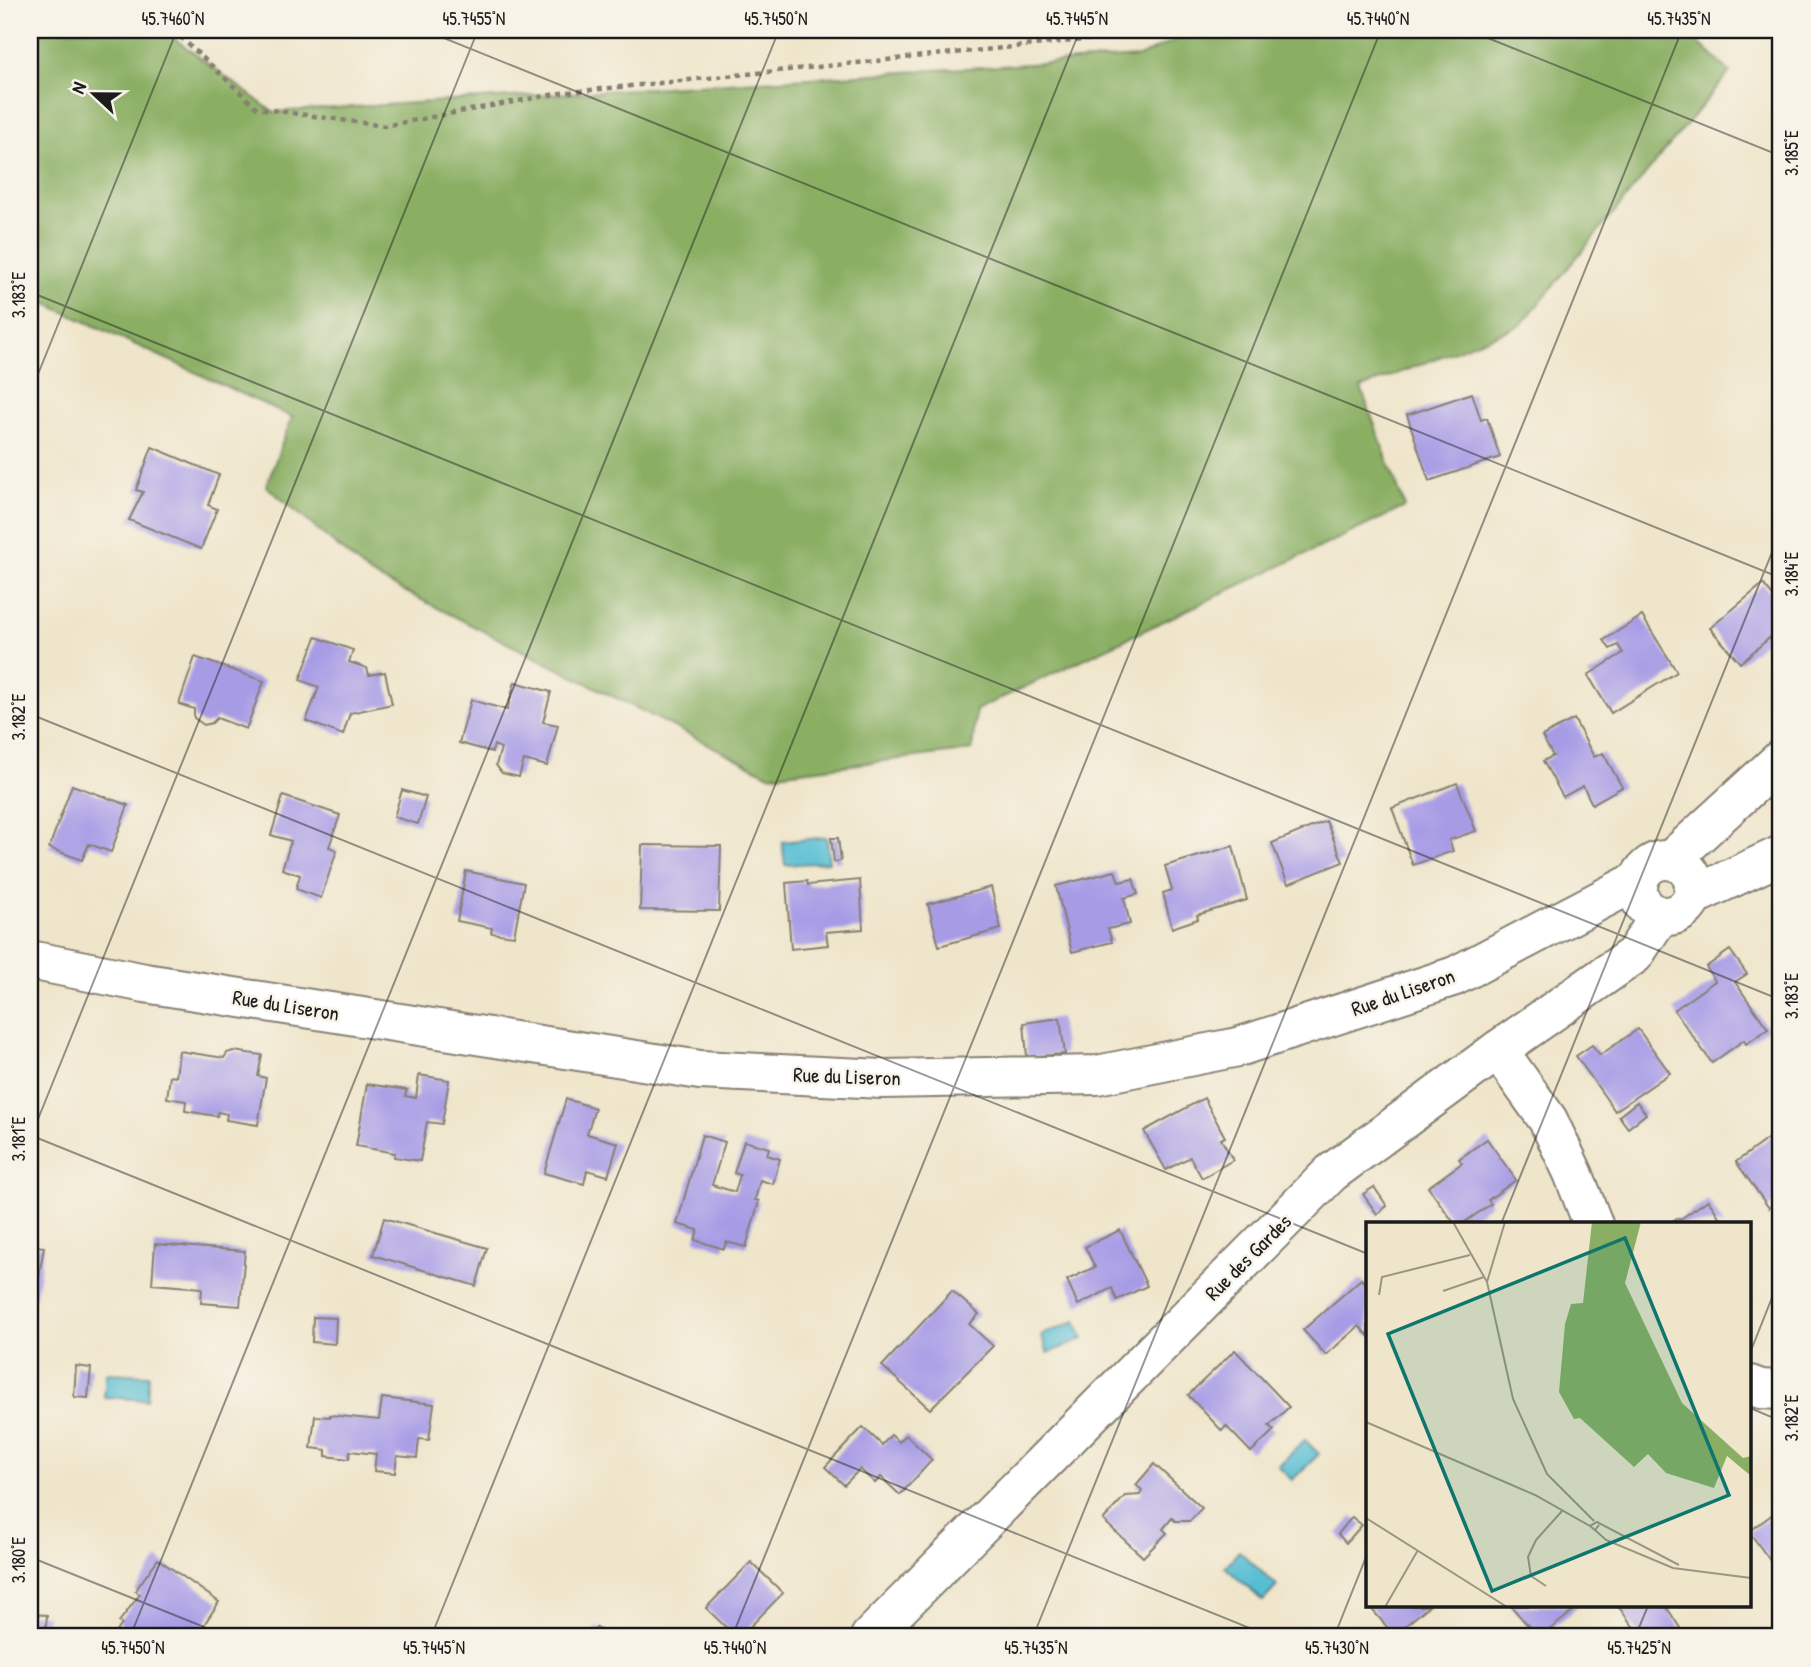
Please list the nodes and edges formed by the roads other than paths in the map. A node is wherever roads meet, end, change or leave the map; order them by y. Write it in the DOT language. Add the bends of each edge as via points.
graph roads {
  1 [pos="1781,759"];
  2 [pos="1781,855"];
  3 [pos="1672,859"];
  4 [pos="1637,881"];
  5 [pos="1695,895"];
  6 [pos="1659,917"];
  7 [pos="30,960"];
  8 [pos="1498,1050"];
  9 [pos="1592,1222"];
  10 [pos="1752,1386"];
  11 [pos="1781,1390"];
  12 [pos="870,1637"];
  1 -- 3 [label="street"];
  2 -- 5 [label="street"];
  3 -- 4 [label="street" via="1650,863"];
  3 -- 5 [label="street" via="1691,872"];
  4 -- 6 [label="street" via="1640,904"];
  4 -- 7 [label="street, Rue du Liseron" via="1455,976 1238,1047 1097,1075 883,1079 700,1070 145,983"];
  5 -- 6 [label="street" via="1682,914"];
  6 -- 8 [label="street, Rue des Gardes" via="1634,955"];
  8 -- 9 [label="street" via="1548,1120"];
  8 -- 12 [label="street, Rue des Gardes" via="1331,1173"];
  10 -- 11 [label="street"];
}
